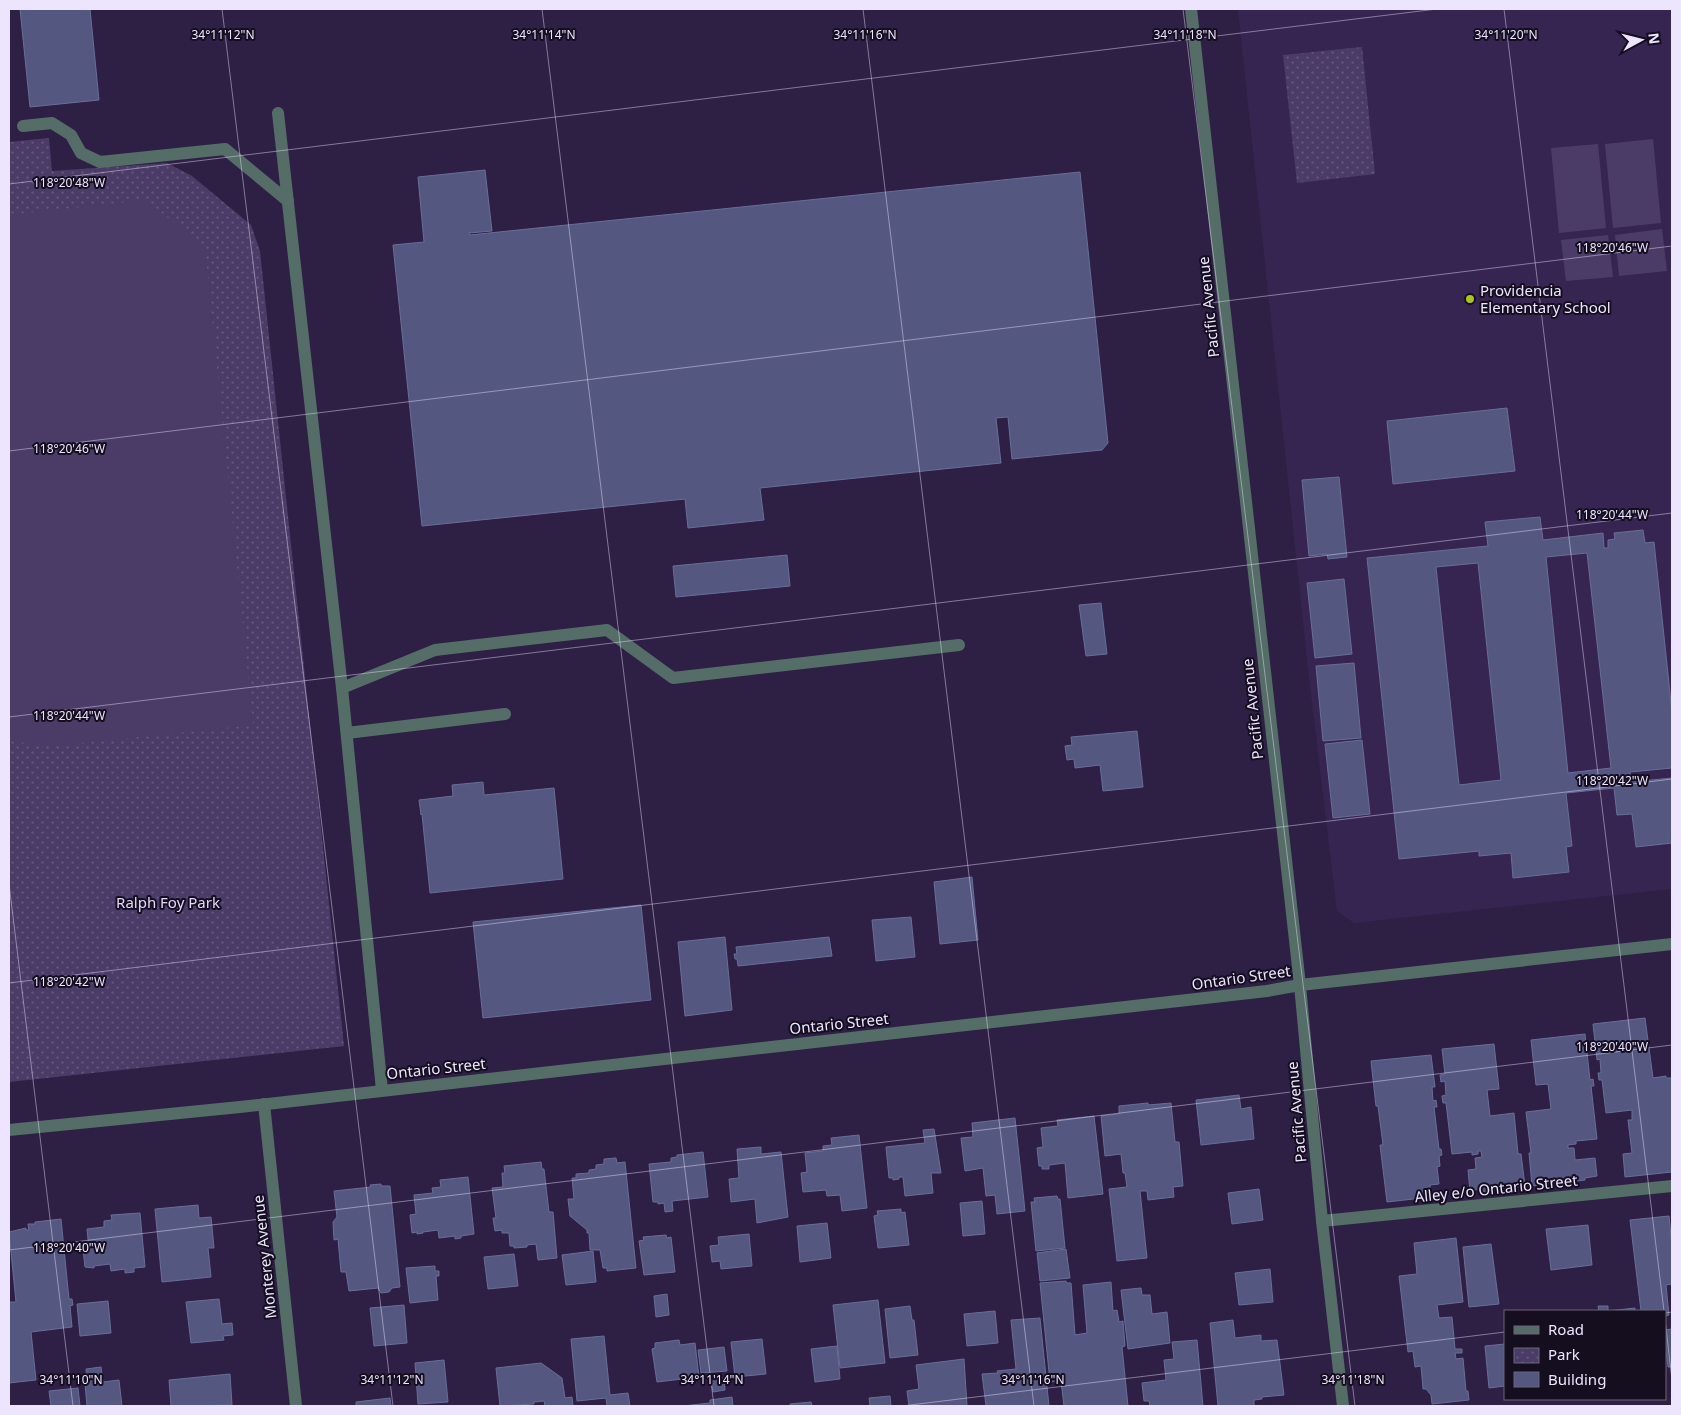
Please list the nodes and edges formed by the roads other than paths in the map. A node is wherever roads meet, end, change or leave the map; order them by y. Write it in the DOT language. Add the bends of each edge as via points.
graph roads {
  1 [pos="1191,9"];
  2 [pos="278,113"];
  3 [pos="23,126"];
  4 [pos="288,201"];
  5 [pos="959,645"];
  6 [pos="342,688"];
  7 [pos="505,714"];
  8 [pos="347,733"];
  9 [pos="1672,944"];
  10 [pos="1300,985"];
  11 [pos="382,1090"];
  12 [pos="264,1104"];
  13 [pos="9,1130"];
  14 [pos="1672,1186"];
  15 [pos="1322,1221"];
  16 [pos="296,1406"];
  17 [pos="1343,1406"];
  1 -- 10 [label="street, Pacific Avenue"];
  2 -- 4 [label="street"];
  3 -- 4 [label="street" via="52,123 71,135 81,153 100,162 225,149"];
  4 -- 6 [label="street"];
  5 -- 6 [label="street" via="673,678 608,630 435,650"];
  6 -- 8 [label="street"];
  7 -- 8 [label="street"];
  8 -- 11 [label="street"];
  9 -- 10 [label="street, Ontario Street"];
  10 -- 11 [label="street, Ontario Street"];
  10 -- 15 [label="street, Pacific Avenue"];
  11 -- 12 [label="street, Ontario Street"];
  12 -- 13 [label="street, Ontario Street"];
  12 -- 16 [label="street, Monterey Avenue"];
  14 -- 15 [label="street, Alley e/o Ontario Street"];
  15 -- 17 [label="street, Pacific Avenue"];
}
